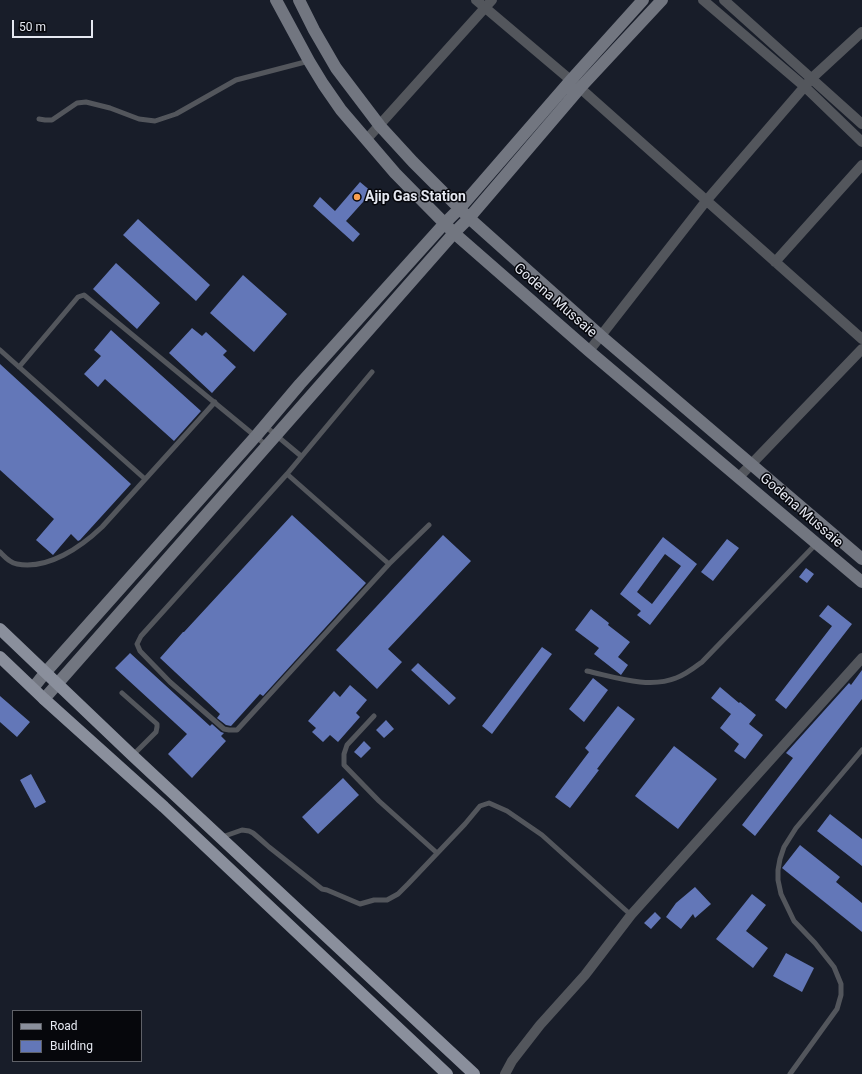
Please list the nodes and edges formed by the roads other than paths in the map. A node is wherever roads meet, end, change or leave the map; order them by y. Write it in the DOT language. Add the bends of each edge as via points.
graph roads {
  1 [pos="277,0"];
  2 [pos="299,0"];
  3 [pos="476,0"];
  4 [pos="643,0"];
  5 [pos="662,0"];
  6 [pos="703,0"];
  7 [pos="724,0"];
  8 [pos="489,4"];
  9 [pos="756,28"];
  10 [pos="862,32"];
  11 [pos="747,37"];
  12 [pos="309,61"];
  13 [pos="812,78"];
  14 [pos="575,84"];
  15 [pos="805,87"];
  16 [pos="39,119"];
  17 [pos="862,124"];
  18 [pos="380,126"];
  19 [pos="366,140"];
  20 [pos="862,142"];
  21 [pos="862,165"];
  22 [pos="706,201"];
  23 [pos="460,208"];
  24 [pos="469,218"];
  25 [pos="444,224"];
  26 [pos="454,233"];
  27 [pos="775,262"];
  28 [pos="601,336"];
  29 [pos="862,338"];
  30 [pos="862,349"];
  31 [pos="0,350"];
  32 [pos="589,351"];
  33 [pos="19,367"];
  34 [pos="372,372"];
  35 [pos="215,402"];
  36 [pos="265,426"];
  37 [pos="256,436"];
  38 [pos="276,436"];
  39 [pos="267,446"];
  40 [pos="301,456"];
  41 [pos="751,464"];
  42 [pos="287,474"];
  43 [pos="739,477"];
  44 [pos="145,479"];
  45 [pos="429,525"];
  46 [pos="816,544"];
  47 [pos="0,552"];
  48 [pos="862,559"];
  49 [pos="389,564"];
  50 [pos="862,582"];
  51 [pos="0,629"];
  52 [pos="0,657"];
  53 [pos="862,658"];
  54 [pos="587,671"];
  55 [pos="45,673"];
  56 [pos="57,684"];
  57 [pos="33,688"];
  58 [pos="122,693"];
  59 [pos="44,699"];
  60 [pos="374,716"];
  61 [pos="862,750"];
  62 [pos="133,756"];
  63 [pos="176,796"];
  64 [pos="164,807"];
  65 [pos="220,838"];
  66 [pos="437,853"];
  67 [pos="631,915"];
  68 [pos="381,987"];
  69 [pos="367,999"];
  70 [pos="448,1074"];
  71 [pos="474,1074"];
  72 [pos="505,1074"];
  73 [pos="790,1074"];
  1 -- 12 [label="street, Godena Mussaie"];
  2 -- 18 [label="street, Godena Mussaie" via="336,68"];
  3 -- 8 [label="street"];
  4 -- 14 [label="street"];
  5 -- 14 [label="street"];
  6 -- 11 [label="street"];
  7 -- 9 [label="street"];
  8 -- 14 [label="street"];
  8 -- 18 [label="street"];
  9 -- 11 [label="street"];
  9 -- 13 [label="street"];
  10 -- 13 [label="street"];
  11 -- 15 [label="street"];
  12 -- 16 [label="lane" via="236,80 176,114 155,121 139,119 86,102 78,103 52,120"];
  12 -- 19 [label="street, Godena Mussaie" via="341,110"];
  13 -- 15 [label="street"];
  13 -- 17 [label="street"];
  14 -- 22 [label="street"];
  14 -- 23 [label="street"];
  14 -- 24 [label="street"];
  15 -- 20 [label="street"];
  15 -- 22 [label="street"];
  18 -- 19 [label="street"];
  18 -- 23 [label="street, Godena Mussaie"];
  19 -- 25 [label="street, Godena Mussaie"];
  21 -- 27 [label="street"];
  22 -- 27 [label="street"];
  22 -- 28 [label="street"];
  23 -- 24 [label="street, Godena Mussaie"];
  23 -- 25 [label="street"];
  24 -- 26 [label="street"];
  24 -- 28 [label="street, Godena Mussaie"];
  25 -- 26 [label="street, Godena Mussaie"];
  25 -- 36 [label="street"];
  26 -- 32 [label="street, Godena Mussaie"];
  26 -- 38 [label="street"];
  27 -- 29 [label="street"];
  28 -- 32 [label="street"];
  28 -- 41 [label="street, Godena Mussaie"];
  30 -- 41 [label="street"];
  31 -- 33 [label="lane"];
  32 -- 43 [label="street, Godena Mussaie"];
  33 -- 35 [label="lane" via="78,297 84,295"];
  33 -- 44 [label="lane"];
  34 -- 40 [label="lane"];
  35 -- 37 [label="lane"];
  35 -- 44 [label="lane"];
  36 -- 37 [label="street"];
  36 -- 38 [label="lane"];
  37 -- 39 [label="lane"];
  37 -- 55 [label="street"];
  38 -- 39 [label="street"];
  38 -- 40 [label="lane"];
  39 -- 56 [label="street"];
  40 -- 42 [label="lane"];
  41 -- 43 [label="street"];
  41 -- 48 [label="street, Godena Mussaie"];
  42 -- 49 [label="lane"];
  42 -- 49 [label="lane" via="141,636 137,644 140,651 170,682 224,729 237,730"];
  43 -- 46 [label="street, Godena Mussaie"];
  44 -- 47 [label="lane" via="95,534 61,557 34,565 16,564"];
  45 -- 49 [label="lane"];
  46 -- 50 [label="street, Godena Mussaie"];
  46 -- 54 [label="lane" via="702,662 683,675 658,683 638,682"];
  51 -- 55 [label="main road"];
  52 -- 57 [label="main road"];
  53 -- 67 [label="street"];
  55 -- 56 [label="main road"];
  55 -- 57 [label="street"];
  56 -- 59 [label="street"];
  56 -- 62 [label="main road"];
  57 -- 59 [label="main road"];
  58 -- 62 [label="lane" via="157,724 156,732"];
  59 -- 64 [label="main road"];
  60 -- 66 [label="lane" via="347,745 344,765 379,801"];
  61 -- 73 [label="lane" via="796,828 780,859 778,880 781,894 794,921 834,967 841,984 837,1009"];
  62 -- 63 [label="main road"];
  63 -- 64 [label="main road"];
  63 -- 65 [label="main road"];
  64 -- 69 [label="main road"];
  65 -- 66 [label="lane" via="242,830 249,832 260,838 319,887 360,904 388,900 398,894"];
  65 -- 68 [label="main road"];
  66 -- 67 [label="lane" via="480,806 489,803 507,811 542,835"];
  67 -- 72 [label="street" via="584,975 535,1031"];
  68 -- 69 [label="main road"];
  68 -- 71 [label="main road"];
  69 -- 70 [label="main road"];
}
